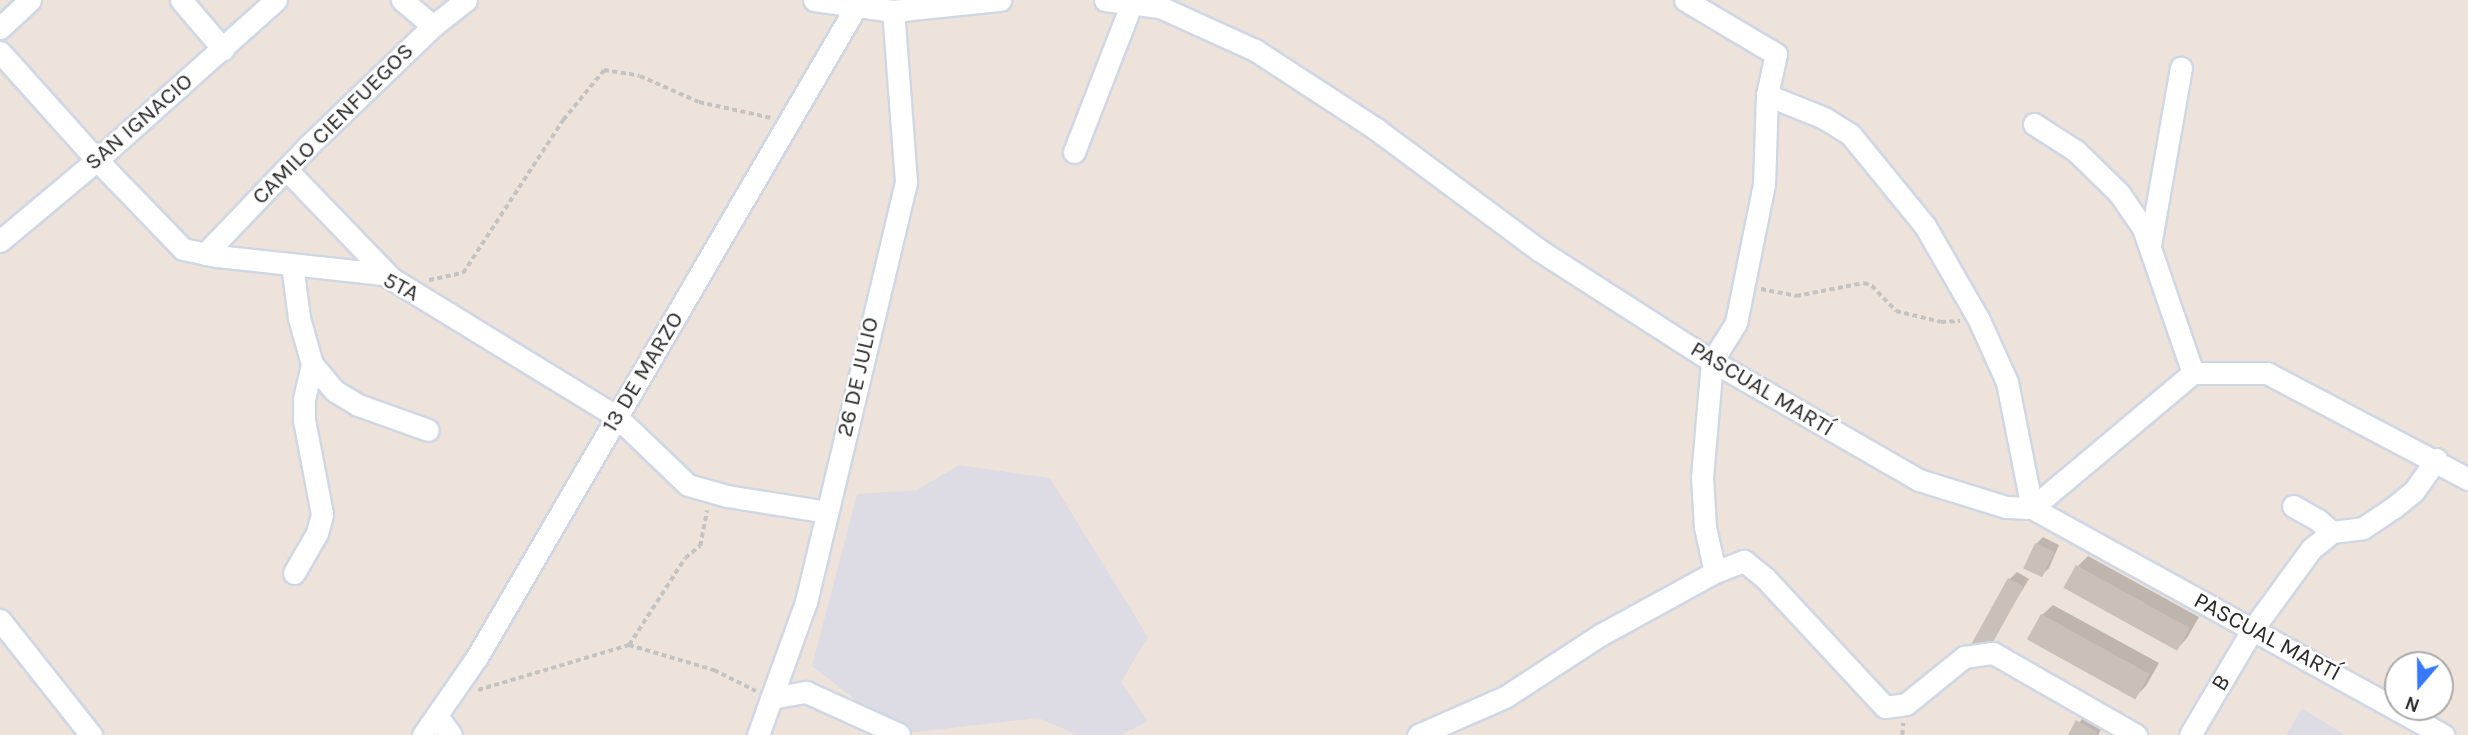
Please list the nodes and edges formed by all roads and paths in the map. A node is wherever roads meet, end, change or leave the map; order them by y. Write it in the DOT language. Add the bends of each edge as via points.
graph roads {
  1 [pos="30,0"];
  2 [pos="181,0"];
  3 [pos="276,0"];
  4 [pos="402,0"];
  5 [pos="466,0"];
  6 [pos="814,0"];
  7 [pos="1000,0"];
  8 [pos="1105,0"];
  9 [pos="1685,0"];
  10 [pos="962,2"];
  11 [pos="1161,4"];
  12 [pos="858,5"];
  13 [pos="1131,5"];
  14 [pos="893,11"];
  15 [pos="433,26"];
  16 [pos="0,29"];
  17 [pos="223,49"];
  18 [pos="0,52"];
  19 [pos="2181,68"];
  20 [pos="1767,95"];
  21 [pos="791,123"];
  22 [pos="2034,124"];
  23 [pos="1074,152"];
  24 [pos="97,160"];
  25 [pos="286,169"];
  26 [pos="3,233"];
  27 [pos="2150,247"];
  28 [pos="205,254"];
  29 [pos="292,264"];
  30 [pos="391,278"];
  31 [pos="426,279"];
  32 [pos="1742,286"];
  33 [pos="1979,320"];
  34 [pos="1712,361"];
  35 [pos="312,364"];
  36 [pos="2193,373"];
  37 [pos="617,417"];
  38 [pos="428,430"];
  39 [pos="2436,460"];
  40 [pos="2468,479"];
  41 [pos="713,493"];
  42 [pos="2292,506"];
  43 [pos="2032,508"];
  44 [pos="827,512"];
  45 [pos="2332,532"];
  46 [pos="1715,572"];
  47 [pos="294,573"];
  48 [pos="2252,630"];
  49 [pos="4,632"];
  50 [pos="629,645"];
  51 [pos="452,695"];
  52 [pos="771,698"];
  53 [pos="438,717"];
  54 [pos="899,734"];
  55 [pos="91,735"];
  56 [pos="423,735"];
  57 [pos="452,735"];
  58 [pos="758,735"];
  59 [pos="1418,735"];
  60 [pos="2136,735"];
  61 [pos="2190,735"];
  62 [pos="2444,735"];
  1 -- 16 [label="street"];
  2 -- 17 [label="street"];
  3 -- 17 [label="street, SAN IGNACIO"];
  4 -- 15 [label="street"];
  5 -- 15 [label="street, CAMILO CIENFUEGOS"];
  6 -- 12 [label="street"];
  7 -- 10 [label="street"];
  8 -- 13 [label="street, PASCUAL MARTÍ"];
  9 -- 20 [label="street" via="1776,54"];
  10 -- 14 [label="street"];
  11 -- 13 [label="street, PASCUAL MARTÍ"];
  11 -- 34 [label="street, PASCUAL MARTÍ" via="1255,50 1376,130 1539,250"];
  12 -- 14 [label="street"];
  12 -- 21 [label="street, 13 DE MARZO"];
  13 -- 23 [label="street"];
  14 -- 44 [label="street, 26 DE JULIO" via="906,182"];
  15 -- 25 [label="street, CAMILO CIENFUEGOS"];
  17 -- 24 [label="street, SAN IGNACIO"];
  18 -- 24 [label="street, 5TA"];
  19 -- 27 [label="street"];
  20 -- 32 [label="street" via="1764,184"];
  20 -- 33 [label="street" via="1850,134 1925,226"];
  21 -- 31 [label="path" via="699,102 640,76 604,70 563,120 463,273"];
  21 -- 37 [label="street, 13 DE MARZO"];
  22 -- 27 [label="street" via="2076,151 2119,194 2143,228"];
  24 -- 26 [label="street, SAN IGNACIO"];
  24 -- 28 [label="street, 5TA" via="183,249"];
  25 -- 28 [label="street, CAMILO CIENFUEGOS"];
  25 -- 30 [label="street"];
  27 -- 36 [label="street"];
  28 -- 29 [label="street, 5TA"];
  29 -- 30 [label="street, 5TA"];
  29 -- 35 [label="street" via="299,318"];
  30 -- 37 [label="street, 5TA"];
  32 -- 33 [label="path" via="1796,296 1864,282 1896,310 1941,322"];
  32 -- 34 [label="street" via="1736,323"];
  33 -- 43 [label="street" via="2007,382"];
  34 -- 43 [label="street, PASCUAL MARTÍ" via="1919,480 2006,508"];
  34 -- 46 [label="street" via="1702,477 1705,527"];
  35 -- 38 [label="street" via="335,391 358,405"];
  35 -- 47 [label="street" via="304,420 322,514 317,533"];
  36 -- 39 [label="street" via="2267,373"];
  36 -- 43 [label="street"];
  37 -- 41 [label="street, 5TA" via="688,485"];
  37 -- 51 [label="street, 13 DE MARZO"];
  39 -- 40 [label="street"];
  39 -- 45 [label="street" via="2414,491 2393,508 2362,528"];
  41 -- 44 [label="street, 5TA"];
  41 -- 50 [label="path" via="700,546 685,558"];
  42 -- 45 [label="street"];
  43 -- 48 [label="street, PASCUAL MARTÍ"];
  44 -- 52 [label="street, 26 DE JULIO" via="806,602"];
  45 -- 48 [label="street, B" via="2311,549"];
  46 -- 59 [label="street" via="1600,635 1505,697"];
  46 -- 60 [label="street" via="1744,561 1885,707 1906,704 1964,657 1993,653"];
  48 -- 61 [label="street, B"];
  48 -- 62 [label="street, PASCUAL MARTÍ"];
  49 -- 55 [label="street"];
  50 -- 51 [label="path" via="504,684"];
  50 -- 52 [label="path" via="714,670"];
  51 -- 53 [label="street, 13 DE MARZO"];
  52 -- 54 [label="street" via="806,692"];
  52 -- 58 [label="street, 26 DE JULIO"];
  53 -- 56 [label="street, 13 DE MARZO"];
  53 -- 57 [label="street"];
}
